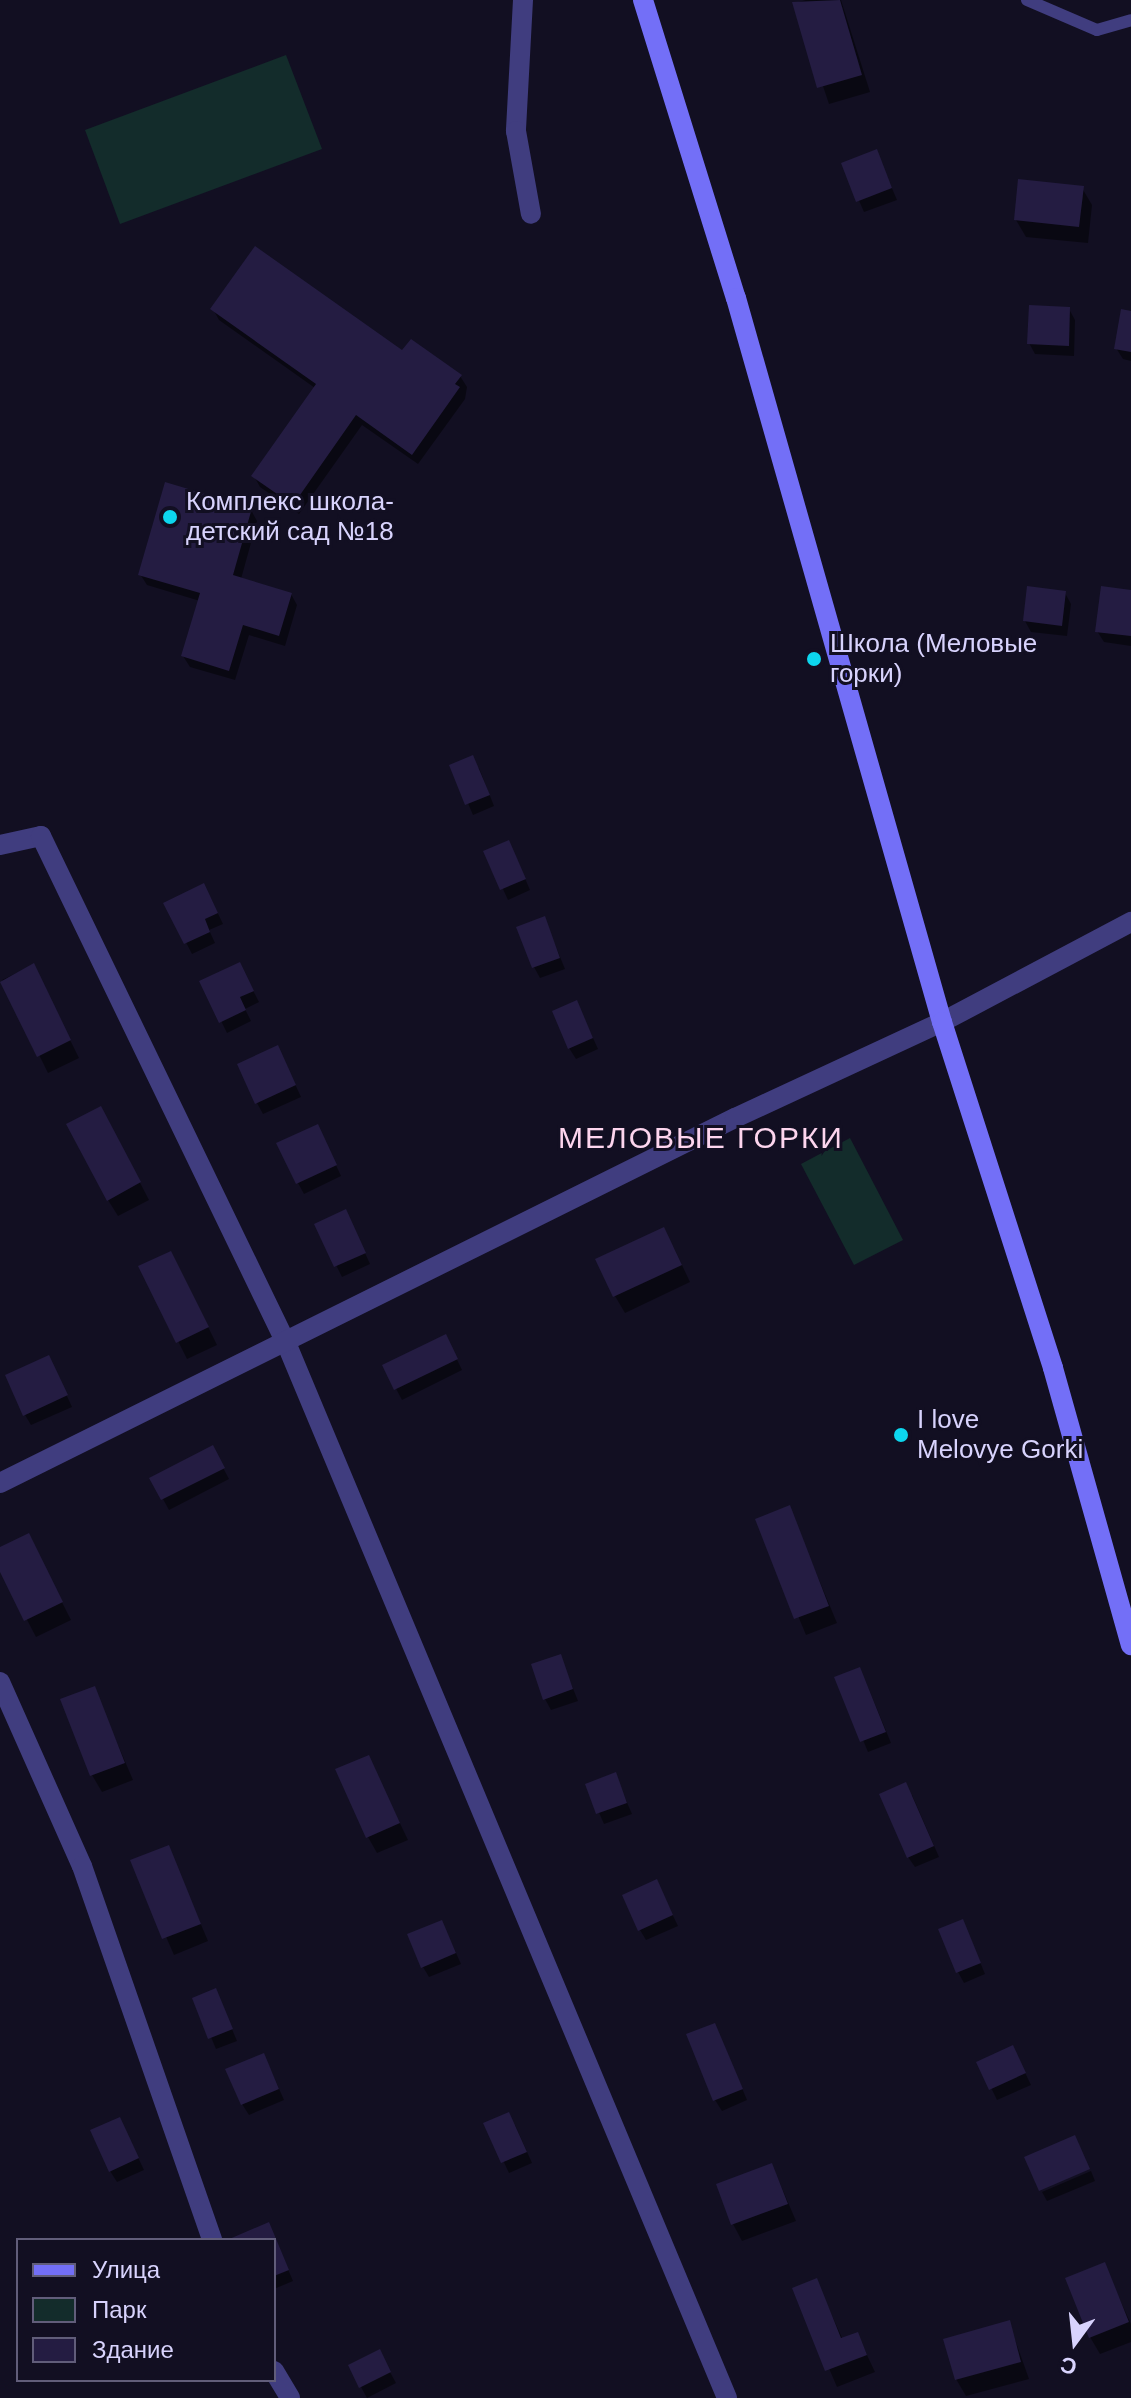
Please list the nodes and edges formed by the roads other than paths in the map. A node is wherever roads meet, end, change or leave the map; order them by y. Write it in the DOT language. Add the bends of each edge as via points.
graph roads {
  1 [pos="523,0"];
  2 [pos="643,0"];
  3 [pos="1027,0"];
  4 [pos="1131,20"];
  5 [pos="531,214"];
  6 [pos="0,845"];
  7 [pos="1131,922"];
  8 [pos="942,1022"];
  9 [pos="287,1345"];
  10 [pos="0,1483"];
  11 [pos="1131,1645"];
  12 [pos="0,1682"];
  13 [pos="211,2238"];
  14 [pos="276,2374"];
  15 [pos="290,2398"];
  16 [pos="727,2398"];
  1 -- 5 [label="street" via="516,131"];
  2 -- 8 [label="street" via="736,298"];
  3 -- 4 [label="lane" via="1097,30"];
  6 -- 9 [label="street" via="41,836"];
  7 -- 8 [label="street"];
  8 -- 9 [label="street" via="735,1118"];
  8 -- 11 [label="street" via="1053,1368"];
  9 -- 10 [label="street"];
  9 -- 16 [label="street"];
  12 -- 13 [label="street" via="82,1866"];
  14 -- 15 [label="street"];
}
